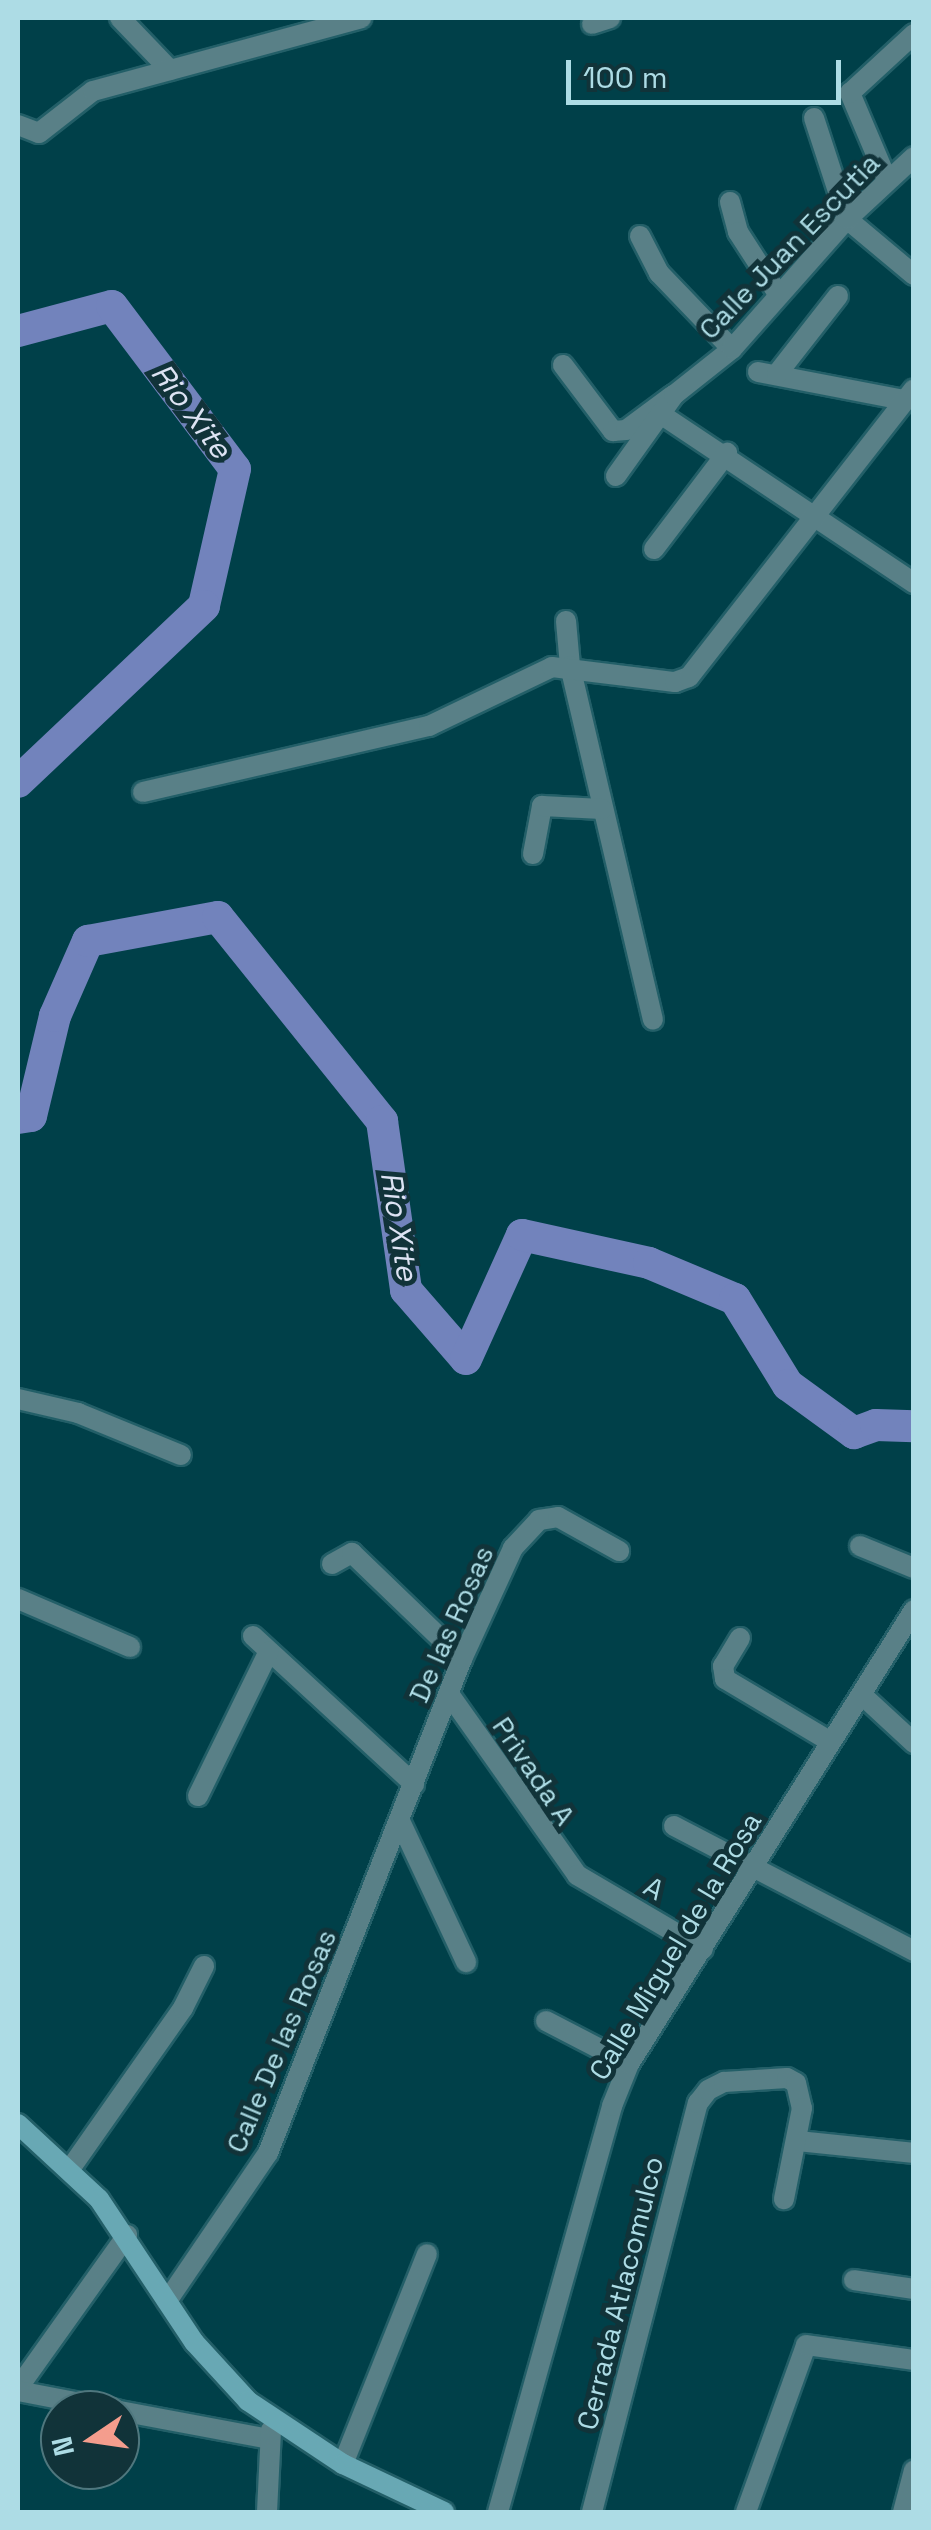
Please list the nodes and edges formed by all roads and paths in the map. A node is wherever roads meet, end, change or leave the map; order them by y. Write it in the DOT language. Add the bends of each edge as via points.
graph roads {
  1 [pos="120,18"];
  2 [pos="362,18"];
  3 [pos="329,22"];
  4 [pos="914,34"];
  5 [pos="170,70"];
  6 [pos="814,118"];
  7 [pos="18,125"];
  8 [pos="914,157"];
  9 [pos="887,180"];
  10 [pos="730,202"];
  11 [pos="847,219"];
  12 [pos="640,236"];
  13 [pos="914,275"];
  14 [pos="778,294"];
  15 [pos="838,296"];
  16 [pos="732,349"];
  17 [pos="563,364"];
  18 [pos="909,394"];
  19 [pos="674,395"];
  20 [pos="662,414"];
  21 [pos="727,454"];
  22 [pos="616,476"];
  23 [pos="814,517"];
  24 [pos="654,549"];
  25 [pos="914,583"];
  26 [pos="566,621"];
  27 [pos="570,666"];
  28 [pos="143,792"];
  29 [pos="602,809"];
  30 [pos="532,854"];
  31 [pos="654,1019"];
  32 [pos="18,1399"];
  33 [pos="181,1455"];
  34 [pos="860,1546"];
  35 [pos="618,1551"];
  36 [pos="332,1564"];
  37 [pos="914,1568"];
  38 [pos="18,1599"];
  39 [pos="914,1610"];
  40 [pos="253,1636"];
  41 [pos="740,1638"];
  42 [pos="130,1648"];
  43 [pos="270,1652"];
  44 [pos="462,1659"];
  45 [pos="449,1694"];
  46 [pos="862,1694"];
  47 [pos="831,1742"];
  48 [pos="914,1743"];
  49 [pos="414,1784"];
  50 [pos="198,1796"];
  51 [pos="400,1821"];
  52 [pos="674,1826"];
  53 [pos="753,1868"];
  54 [pos="577,1875"];
  55 [pos="703,1949"];
  56 [pos="914,1951"];
  57 [pos="466,1962"];
  58 [pos="204,1966"];
  59 [pos="546,2021"];
  60 [pos="630,2064"];
  61 [pos="18,2124"];
  62 [pos="798,2141"];
  63 [pos="914,2153"];
  64 [pos="70,2169"];
  65 [pos="784,2199"];
  66 [pos="127,2235"];
  67 [pos="427,2254"];
  68 [pos="854,2280"];
  69 [pos="914,2290"];
  70 [pos="167,2301"];
  71 [pos="914,2360"];
  72 [pos="18,2389"];
  73 [pos="140,2413"];
  74 [pos="271,2430"];
  75 [pos="343,2464"];
  76 [pos="914,2470"];
  77 [pos="267,2512"];
  78 [pos="444,2512"];
  79 [pos="498,2512"];
  80 [pos="592,2512"];
  81 [pos="746,2512"];
  82 [pos="903,2512"];
  1 -- 5 [label="street"];
  2 -- 3 [label="street"];
  3 -- 5 [label="street"];
  4 -- 9 [label="street" via="850,93"];
  5 -- 7 [label="street" via="92,91 39,133"];
  6 -- 11 [label="street"];
  8 -- 9 [label="street, Calle Juan Escutia"];
  9 -- 11 [label="street, Calle Juan Escutia"];
  10 -- 14 [label="street" via="738,232"];
  11 -- 13 [label="street"];
  11 -- 14 [label="street, Calle Juan Escutia"];
  12 -- 16 [label="street" via="659,273"];
  14 -- 16 [label="street, Calle Juan Escutia"];
  15 -- 18 [label="street" via="768,373"];
  16 -- 19 [label="street, Calle Juan Escutia"];
  17 -- 19 [label="street" via="613,431 626,430"];
  18 -- 23 [label="street"];
  19 -- 20 [label="street, Calle Juan Escutia"];
  20 -- 21 [label="street"];
  20 -- 22 [label="street, Calle Juan Escutia"];
  21 -- 23 [label="street"];
  21 -- 24 [label="street"];
  23 -- 25 [label="street"];
  23 -- 27 [label="street" via="689,677 660,681"];
  26 -- 27 [label="street"];
  27 -- 28 [label="street" via="533,673 429,726"];
  27 -- 29 [label="street"];
  29 -- 30 [label="street" via="542,806"];
  29 -- 31 [label="street"];
  32 -- 33 [label="street" via="78,1413"];
  34 -- 37 [label="street"];
  35 -- 44 [label="street, De las Rosas" via="558,1517 540,1520 513,1548"];
  36 -- 44 [label="street" via="352,1553"];
  38 -- 42 [label="street"];
  39 -- 46 [label="street, Calle Miguel de la Rosa"];
  40 -- 43 [label="street"];
  41 -- 47 [label="street" via="723,1666 725,1679"];
  43 -- 49 [label="street"];
  43 -- 50 [label="street"];
  44 -- 45 [label="street, De las Rosas"];
  45 -- 49 [label="street, De las Rosas"];
  45 -- 54 [label="street, Privada A"];
  46 -- 47 [label="street, Calle Miguel de la Rosa"];
  46 -- 48 [label="street"];
  47 -- 53 [label="street, Calle Miguel de la Rosa"];
  49 -- 51 [label="street, Calle De las Rosas"];
  51 -- 57 [label="street"];
  51 -- 70 [label="street, Calle De las Rosas" via="268,2153"];
  52 -- 53 [label="street"];
  53 -- 55 [label="street, Calle Miguel de la Rosa"];
  53 -- 56 [label="street"];
  54 -- 55 [label="street, A"];
  55 -- 60 [label="street, Calle Miguel de la Rosa"];
  58 -- 64 [label="street" via="183,2008"];
  59 -- 60 [label="street"];
  60 -- 79 [label="street, Calle Miguel de la Rosa" via="612,2106"];
  61 -- 64 [label="street"];
  62 -- 63 [label="street"];
  62 -- 65 [label="street"];
  62 -- 80 [label="street, Cerrada Atlacomulco" via="802,2108 796,2083 787,2078 724,2082 698,2103"];
  64 -- 66 [label="street"];
  66 -- 70 [label="street"];
  66 -- 72 [label="street"];
  67 -- 75 [label="street"];
  68 -- 69 [label="street"];
  70 -- 74 [label="street"];
  71 -- 81 [label="street" via="806,2346"];
  73 -- 74 [label="street"];
  74 -- 75 [label="street"];
  74 -- 77 [label="street"];
  75 -- 78 [label="street"];
  76 -- 82 [label="street"];
}
